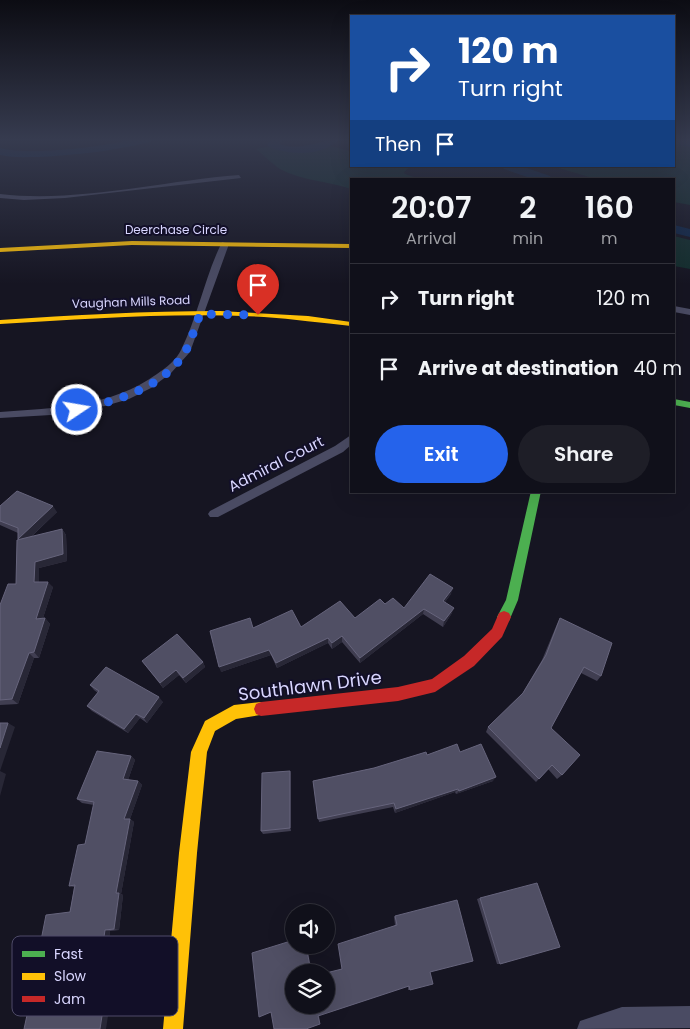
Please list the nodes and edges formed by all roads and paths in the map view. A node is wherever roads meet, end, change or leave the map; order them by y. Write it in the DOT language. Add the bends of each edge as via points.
graph roads {
  1 [pos="137,188"];
  2 [pos="0,196"];
  3 [pos="225,244"];
  4 [pos="350,246"];
  5 [pos="0,250"];
  6 [pos="675,309"];
  7 [pos="690,312"];
  8 [pos="200,314"];
  9 [pos="0,322"];
  10 [pos="350,324"];
  11 [pos="675,402"];
  12 [pos="690,405"];
  13 [pos="0,415"];
  14 [pos="350,440"];
  15 [pos="536,493"];
  16 [pos="214,514"];
  17 [pos="178,970"];
  18 [pos="174,1016"];
  19 [pos="690,1017"];
  20 [pos="173,1029"];
  21 [pos="588,1029"];
  1 -- 2 [label="street" via="42,197"];
  3 -- 4 [label="street, Deerchase Circle"];
  3 -- 5 [label="street, Deerchase Circle"];
  3 -- 8 [label="street"];
  6 -- 7 [label="street"];
  8 -- 9 [label="street, Vaughan Mills Road" via="133,314"];
  8 -- 10 [label="street, Vaughan Mills Road" via="302,317"];
  8 -- 13 [label="street" via="181,358 162,377 147,386 77,410"];
  11 -- 12 [label="street"];
  14 -- 16 [label="street, Admiral Court" via="331,454"];
  15 -- 17 [label="street, Southlawn Drive" via="512,600 497,633 469,661 436,684 398,694 234,712 210,726 199,752"];
  18 -- 20 [label="street, Southlawn Drive"];
  19 -- 21 [label="street" via="622,1018"];
}
